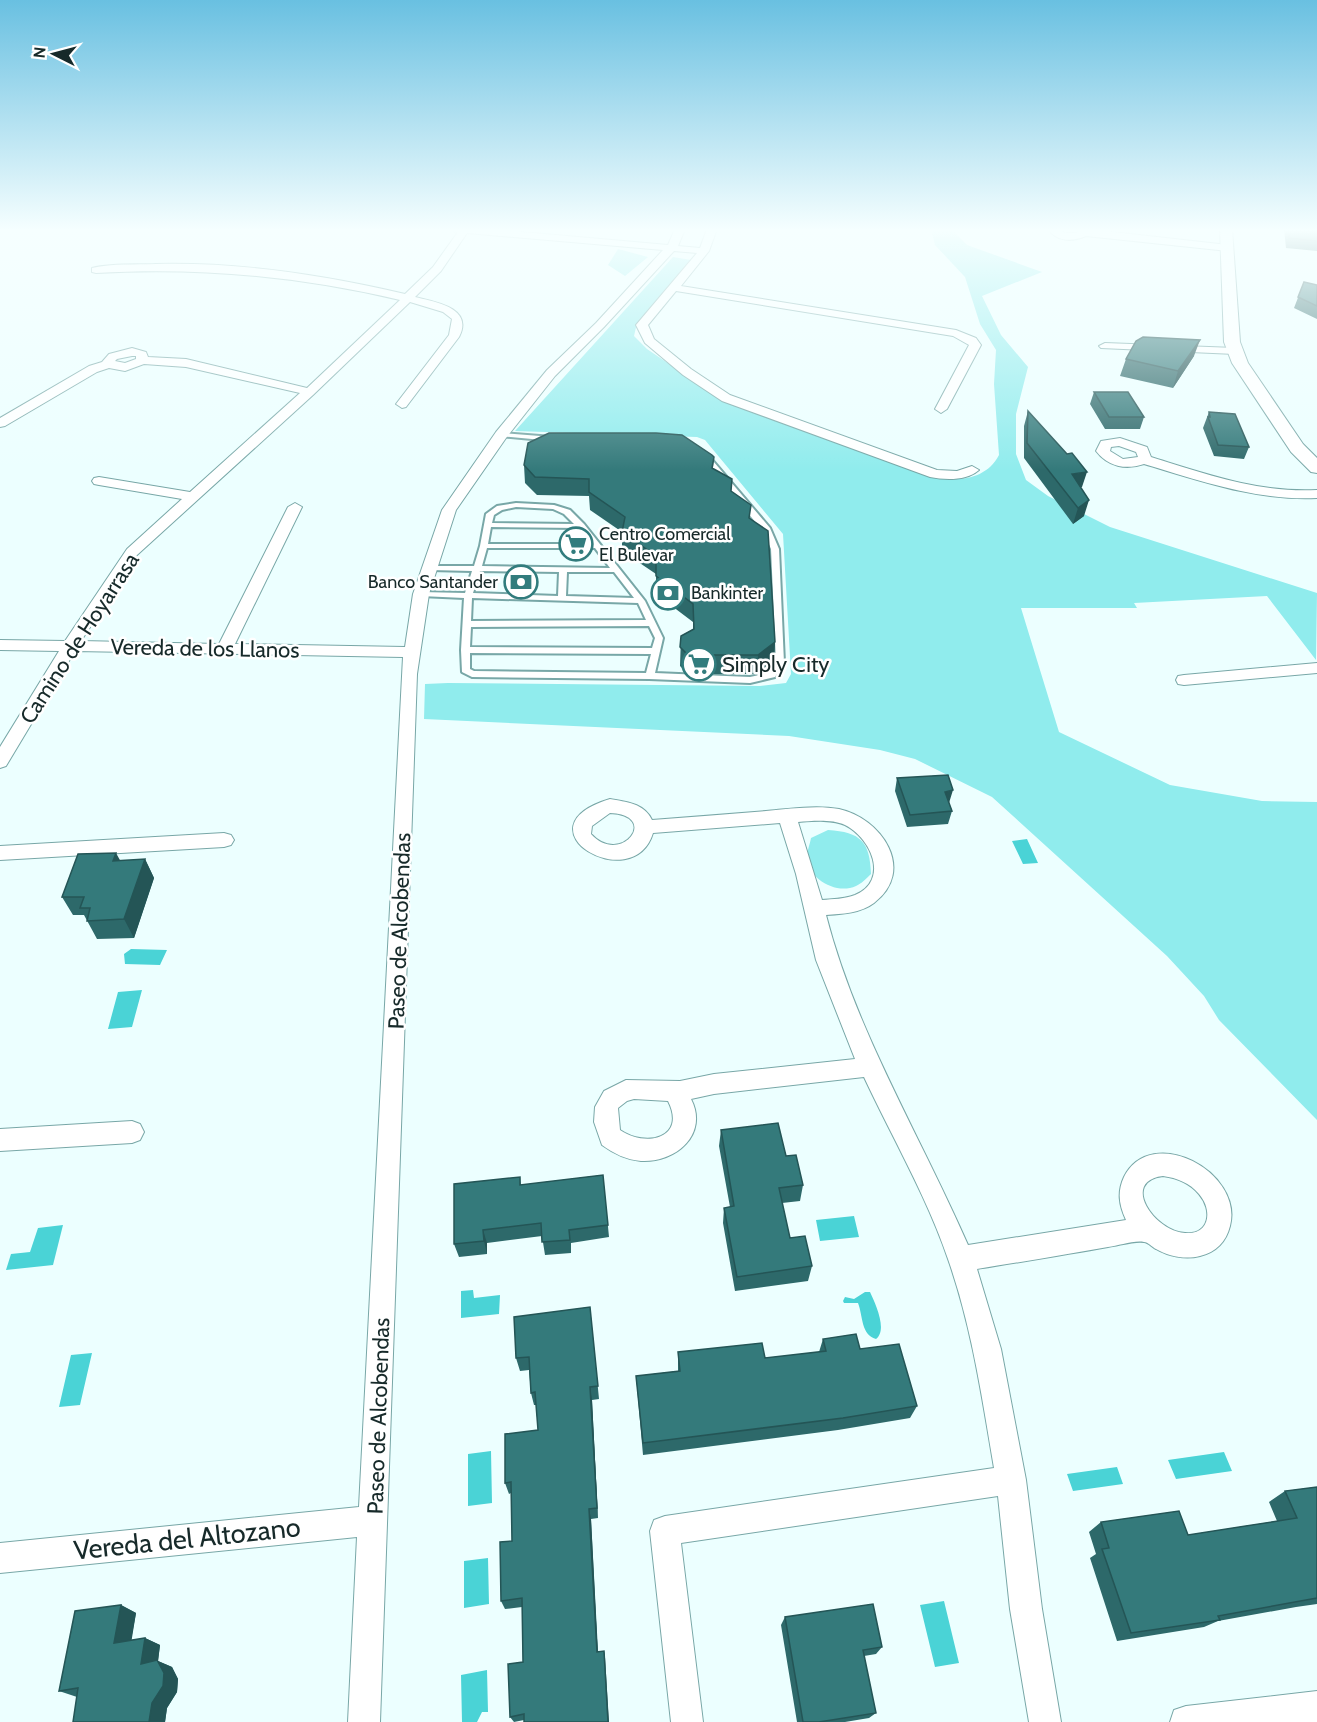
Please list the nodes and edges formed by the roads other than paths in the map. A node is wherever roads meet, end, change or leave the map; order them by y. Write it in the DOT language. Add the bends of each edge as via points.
graph roads {
  1 [pos="395,309"];
  2 [pos="445,309"];
  3 [pos="614,309"];
  4 [pos="656,309"];
  5 [pos="808,309"];
  6 [pos="1231,309"];
  7 [pos="1105,345"];
  8 [pos="1235,351"];
  9 [pos="309,392"];
  10 [pos="402,404"];
  11 [pos="941,409"];
  12 [pos="0,423"];
  13 [pos="501,435"];
  14 [pos="561,440"];
  15 [pos="698,449"];
  16 [pos="1143,459"];
  17 [pos="1317,468"];
  18 [pos="972,470"];
  19 [pos="99,481"];
  20 [pos="1317,494"];
  21 [pos="193,497"];
  22 [pos="296,507"];
  23 [pos="489,525"];
  24 [pos="582,526"];
  25 [pos="484,546"];
  26 [pos="597,546"];
  27 [pos="430,568"];
  28 [pos="476,569"];
  29 [pos="563,570"];
  30 [pos="616,570"];
  31 [pos="421,594"];
  32 [pos="468,596"];
  33 [pos="562,599"];
  34 [pos="641,601"];
  35 [pos="652,623"];
  36 [pos="466,624"];
  37 [pos="0,645"];
  38 [pos="70,647"];
  39 [pos="225,647"];
  40 [pos="465,650"];
  41 [pos="654,651"];
  42 [pos="411,652"];
  43 [pos="1317,668"];
  44 [pos="649,676"];
  45 [pos="1184,680"];
  46 [pos="0,762"];
  47 [pos="786,817"];
  48 [pos="647,827"];
  49 [pos="224,840"];
  50 [pos="0,853"];
  51 [pos="815,908"];
  52 [pos="870,1066"];
  53 [pos="675,1091"];
  54 [pos="132,1132"];
  55 [pos="0,1140"];
  56 [pos="1147,1229"];
  57 [pos="961,1259"];
  58 [pos="1011,1480"];
  59 [pos="374,1520"];
  60 [pos="0,1558"];
  61 [pos="1317,1707"];
  62 [pos="364,1722"];
  63 [pos="687,1722"];
  64 [pos="1045,1722"];
  65 [pos="1186,1722"];
  1 -- 9 [label="street, Camino de Hoyarrasa"];
  2 -- 10 [label="street" via="457,318 455,335"];
  3 -- 13 [label="street, Paseo de Alcobendas" via="551,373"];
  4 -- 18 [label="street" via="642,325 649,342 726,398 935,474 958,475"];
  5 -- 11 [label="street" via="956,333 972,340 975,345"];
  6 -- 8 [label="street"];
  7 -- 8 [label="street"];
  8 -- 17 [label="street" via="1297,448"];
  9 -- 12 [label="street" via="186,363 142,360 126,367 110,364 93,369"];
  9 -- 21 [label="street, Camino de Hoyarrasa"];
  13 -- 14 [label="lane"];
  13 -- 27 [label="street, Paseo de Alcobendas" via="449,510"];
  15 -- 44 [label="lane" via="767,530 775,549 780,663 772,675 750,680"];
  16 -- 20 [label="street" via="1218,482 1288,494"];
  19 -- 21 [label="street"];
  21 -- 38 [label="street, Camino de Hoyarrasa" via="132,552"];
  22 -- 39 [label="street"];
  23 -- 24 [label="lane"];
  23 -- 24 [label="lane" via="490,514 500,507 516,505 554,507 567,512"];
  23 -- 25 [label="lane"];
  24 -- 26 [label="lane"];
  25 -- 26 [label="lane"];
  25 -- 28 [label="lane"];
  26 -- 30 [label="lane"];
  27 -- 28 [label="lane"];
  27 -- 31 [label="street, Paseo de Alcobendas"];
  28 -- 29 [label="lane"];
  28 -- 32 [label="lane"];
  29 -- 30 [label="lane"];
  29 -- 33 [label="lane"];
  30 -- 34 [label="lane"];
  31 -- 32 [label="lane"];
  31 -- 42 [label="street, Paseo de Alcobendas"];
  32 -- 33 [label="lane"];
  32 -- 36 [label="lane"];
  33 -- 34 [label="lane"];
  34 -- 35 [label="lane"];
  35 -- 36 [label="lane"];
  35 -- 41 [label="lane" via="659,638"];
  36 -- 40 [label="lane"];
  37 -- 38 [label="street, Vereda de los Llanos"];
  38 -- 39 [label="street, Vereda de los Llanos"];
  38 -- 46 [label="street, Camino de Hoyarrasa"];
  39 -- 42 [label="street, Vereda de los Llanos"];
  40 -- 41 [label="lane"];
  40 -- 44 [label="lane" via="465,670 472,674"];
  41 -- 44 [label="lane" via="654,669"];
  42 -- 59 [label="street, Paseo de Alcobendas"];
  43 -- 45 [label="street"];
  47 -- 48 [label="street"];
  47 -- 51 [label="street"];
  47 -- 51 [label="street" via="838,816 855,821 869,830 880,850 884,872 878,889 867,899"];
  49 -- 50 [label="street"];
  51 -- 52 [label="street" via="827,960"];
  52 -- 53 [label="street" via="706,1084"];
  52 -- 57 [label="street"];
  54 -- 55 [label="street"];
  56 -- 57 [label="street"];
  57 -- 58 [label="street" via="987,1349"];
  58 -- 63 [label="street" via="665,1532"];
  58 -- 64 [label="street" via="1026,1609"];
  59 -- 60 [label="street, Vereda del Altozano"];
  59 -- 62 [label="street, Paseo de Alcobendas"];
  61 -- 65 [label="street"];
}
